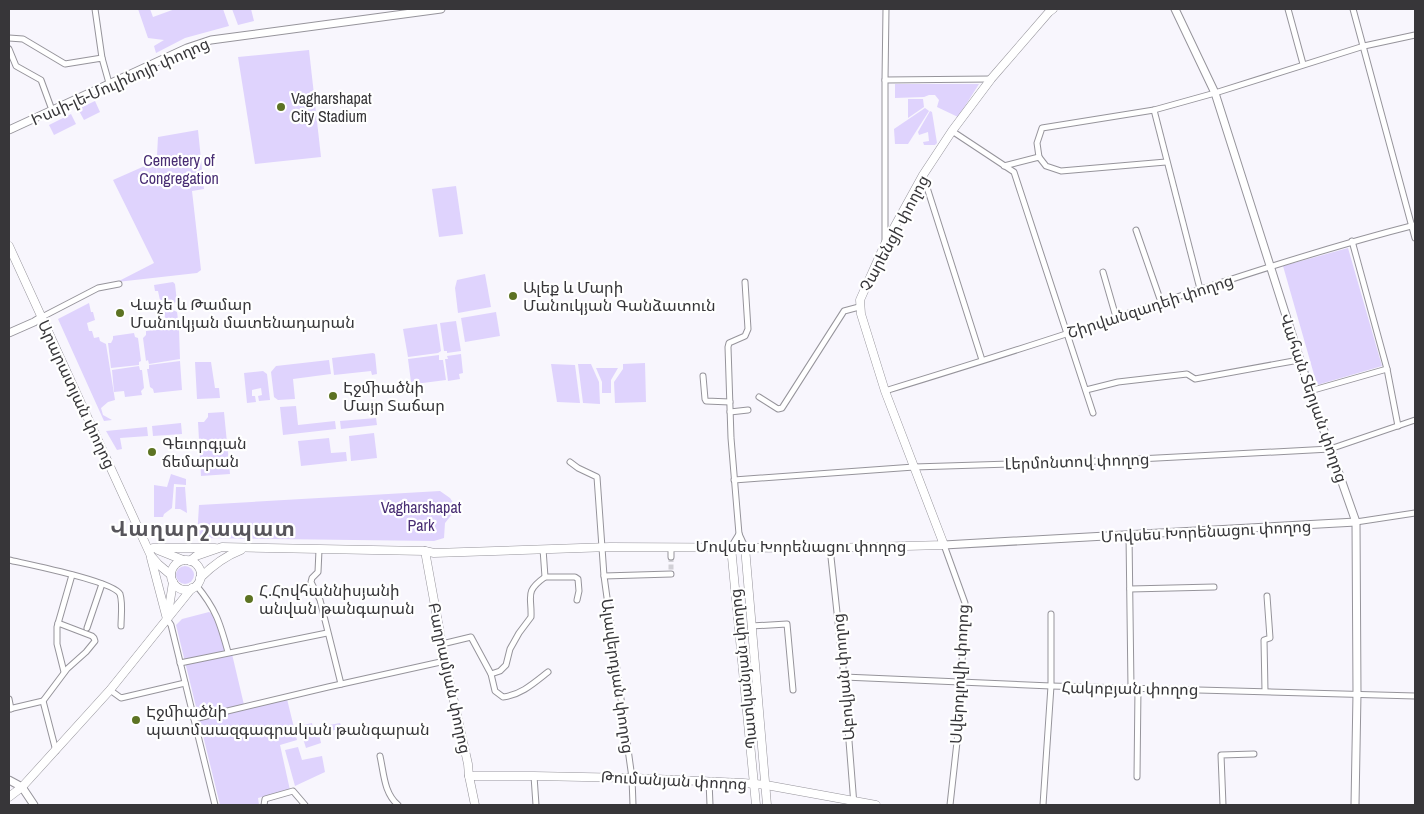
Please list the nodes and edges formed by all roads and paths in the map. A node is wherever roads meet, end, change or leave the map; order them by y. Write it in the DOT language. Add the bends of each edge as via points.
graph roads {
  1 [pos="95,9"];
  2 [pos="441,9"];
  3 [pos="886,9"];
  4 [pos="1053,9"];
  5 [pos="1175,9"];
  6 [pos="1288,9"];
  7 [pos="1353,9"];
  8 [pos="1415,35"];
  9 [pos="9,38"];
  10 [pos="1364,46"];
  11 [pos="9,49"];
  12 [pos="102,58"];
  13 [pos="1303,64"];
  14 [pos="991,79"];
  15 [pos="885,80"];
  16 [pos="108,83"];
  17 [pos="1215,93"];
  18 [pos="52,110"];
  19 [pos="1154,110"];
  20 [pos="9,130"];
  21 [pos="952,131"];
  22 [pos="1039,157"];
  23 [pos="1166,162"];
  24 [pos="1004,166"];
  25 [pos="923,175"];
  26 [pos="1414,226"];
  27 [pos="1136,230"];
  28 [pos="1415,238"];
  29 [pos="1352,241"];
  30 [pos="885,244"];
  31 [pos="9,246"];
  32 [pos="1270,266"];
  33 [pos="1103,272"];
  34 [pos="746,282"];
  35 [pos="119,284"];
  36 [pos="1200,289"];
  37 [pos="1161,302"];
  38 [pos="859,307"];
  39 [pos="42,317"];
  40 [pos="1116,317"];
  41 [pos="9,333"];
  42 [pos="1067,334"];
  43 [pos="982,360"];
  44 [pos="1299,360"];
  45 [pos="1387,370"];
  46 [pos="703,376"];
  47 [pos="1086,390"];
  48 [pos="885,391"];
  49 [pos="1310,391"];
  50 [pos="759,397"];
  51 [pos="730,402"];
  52 [pos="748,410"];
  53 [pos="730,412"];
  54 [pos="1093,413"];
  55 [pos="1415,420"];
  56 [pos="1398,426"];
  57 [pos="1330,449"];
  58 [pos="570,462"];
  59 [pos="914,467"];
  60 [pos="734,480"];
  61 [pos="1415,512"];
  62 [pos="1356,522"];
  63 [pos="739,534"];
  64 [pos="1129,535"];
  65 [pos="944,545"];
  66 [pos="671,546"];
  67 [pos="602,547"];
  68 [pos="731,547"];
  69 [pos="745,547"];
  70 [pos="222,548"];
  71 [pos="246,548"];
  72 [pos="544,548"];
  73 [pos="830,548"];
  74 [pos="319,550"];
  75 [pos="425,551"];
  76 [pos="152,552"];
  77 [pos="671,557"];
  78 [pos="9,560"];
  79 [pos="186,560"];
  80 [pos="671,574"];
  81 [pos="72,575"];
  82 [pos="604,576"];
  83 [pos="544,577"];
  84 [pos="172,578"];
  85 [pos="102,584"];
  86 [pos="196,584"];
  87 [pos="1214,587"];
  88 [pos="1130,589"];
  89 [pos="1267,596"];
  90 [pos="577,600"];
  91 [pos="1051,614"];
  92 [pos="167,619"];
  93 [pos="58,623"];
  94 [pos="121,626"];
  95 [pos="751,626"];
  96 [pos="87,628"];
  97 [pos="328,633"];
  98 [pos="442,644"];
  99 [pos="228,652"];
  100 [pos="445,661"];
  101 [pos="180,663"];
  102 [pos="64,672"];
  103 [pos="548,672"];
  104 [pos="491,674"];
  105 [pos="844,677"];
  106 [pos="960,681"];
  107 [pos="185,683"];
  108 [pos="341,684"];
  109 [pos="1051,686"];
  110 [pos="1131,688"];
  111 [pos="1138,688"];
  112 [pos="110,690"];
  113 [pos="792,690"];
  114 [pos="1265,691"];
  115 [pos="1357,694"];
  116 [pos="1415,696"];
  117 [pos="9,700"];
  118 [pos="44,700"];
  119 [pos="10,709"];
  120 [pos="194,719"];
  121 [pos="56,752"];
  122 [pos="1254,754"];
  123 [pos="380,756"];
  124 [pos="469,776"];
  125 [pos="534,776"];
  126 [pos="1137,777"];
  127 [pos="632,778"];
  128 [pos="9,780"];
  129 [pos="710,781"];
  130 [pos="754,784"];
  131 [pos="766,785"];
  132 [pos="22,788"];
  133 [pos="9,797"];
  134 [pos="265,802"];
  135 [pos="854,803"];
  136 [pos="34,805"];
  137 [pos="215,805"];
  138 [pos="305,805"];
  139 [pos="398,805"];
  140 [pos="475,805"];
  141 [pos="536,805"];
  142 [pos="633,805"];
  143 [pos="710,805"];
  144 [pos="756,805"];
  145 [pos="767,805"];
  146 [pos="876,805"];
  147 [pos="950,805"];
  148 [pos="1043,805"];
  149 [pos="1224,805"];
  150 [pos="1355,805"];
  1 -- 12 [label="street"];
  2 -- 16 [label="street, Իսսի-լե-Մուլինոյի փողոց" via="211,40"];
  3 -- 15 [label="street"];
  4 -- 14 [label="main road, Չարենցի փողոց"];
  5 -- 17 [label="street, Վահան Տերյան փողոց"];
  6 -- 13 [label="street"];
  7 -- 10 [label="street"];
  8 -- 10 [label="street"];
  9 -- 12 [label="street" via="23,39 65,64"];
  10 -- 13 [label="street"];
  10 -- 26 [label="street"];
  11 -- 18 [label="street" via="16,66 40,80"];
  12 -- 16 [label="street"];
  13 -- 17 [label="street"];
  14 -- 15 [label="street"];
  14 -- 21 [label="main road, Չարենցի փողոց"];
  15 -- 30 [label="street"];
  16 -- 18 [label="street, Իսսի-լե-Մուլինոյի փողոց"];
  17 -- 19 [label="street"];
  17 -- 32 [label="street, Վահան Տերյան փողոց"];
  18 -- 20 [label="street, Իսսի-լե-Մուլինոյի փողոց"];
  19 -- 22 [label="street" via="1042,128 1037,143"];
  19 -- 23 [label="street"];
  21 -- 24 [label="street"];
  21 -- 25 [label="main road, Չարենցի փողոց"];
  22 -- 23 [label="street" via="1046,166 1061,171"];
  22 -- 24 [label="street"];
  23 -- 36 [label="street"];
  24 -- 42 [label="street" via="1014,172"];
  25 -- 30 [label="main road, Չարենցի փողոց"];
  25 -- 43 [label="street"];
  26 -- 28 [label="street"];
  26 -- 29 [label="street, Շիրվանզադեի փողոց"];
  27 -- 37 [label="street"];
  29 -- 32 [label="street, Շիրվանզադեի փողոց"];
  29 -- 45 [label="street"];
  30 -- 38 [label="main road, Չարենցի փողոց"];
  31 -- 39 [label="main road, Արարատյան փողոց"];
  32 -- 36 [label="street, Շիրվանզադեի փողոց"];
  32 -- 44 [label="street, Վահան Տերյան փողոց"];
  33 -- 40 [label="street"];
  34 -- 51 [label="street, Պատկանյան փողոց" via="748,330 745,336 729,343 728,347"];
  35 -- 39 [label="street" via="98,288"];
  36 -- 37 [label="street, Շիրվանզադեի փողոց"];
  37 -- 40 [label="street, Շիրվանզադեի փողոց"];
  38 -- 48 [label="main road, Չարենցի փողոց"];
  38 -- 50 [label="street" via="844,311 784,406 778,409"];
  39 -- 41 [label="street"];
  39 -- 76 [label="main road, Արարատյան փողոց" via="145,543"];
  40 -- 42 [label="street, Շիրվանզադեի փողոց"];
  42 -- 43 [label="street, Շիրվանզադեի փողոց"];
  42 -- 47 [label="street"];
  43 -- 48 [label="street, Շիրվանզադեի փողոց"];
  44 -- 47 [label="street" via="1195,379 1187,374 1118,382"];
  44 -- 49 [label="street, Վահան Տերյան փողոց"];
  45 -- 49 [label="street"];
  45 -- 56 [label="street"];
  46 -- 51 [label="street" via="706,401"];
  47 -- 54 [label="street"];
  48 -- 59 [label="main road, Չարենցի փողոց"];
  49 -- 57 [label="street, Վահան Տերյան փողոց"];
  51 -- 53 [label="street, Պատկանյան փողոց"];
  52 -- 53 [label="street"];
  53 -- 60 [label="street, Պատկանյան փողոց"];
  55 -- 56 [label="street, Լերմոնտով փողոց"];
  56 -- 57 [label="street, Լերմոնտով փողոց"];
  57 -- 59 [label="street, Լերմոնտով փողոց"];
  57 -- 62 [label="street, Վահան Տերյան փողոց"];
  58 -- 67 [label="street, Ալավերդյան փողոց" via="597,477"];
  59 -- 60 [label="street, Լերմոնտով փողոց"];
  59 -- 65 [label="main road, Չարենցի փողոց"];
  60 -- 63 [label="street, Պատկանյան փողոց"];
  61 -- 62 [label="street"];
  62 -- 64 [label="street, Մովսես Խորենացու փողոց"];
  62 -- 115 [label="street, Վահան Տերյան փողոց"];
  63 -- 68 [label="street"];
  63 -- 69 [label="street, Պատկանյան փողոց"];
  64 -- 65 [label="street, Մովսես Խորենացու փողոց"];
  64 -- 88 [label="street"];
  65 -- 73 [label="main road, Մովսես Խորենացու փողոց"];
  65 -- 106 [label="street, Սվերդլովի փողոց" via="965,603"];
  66 -- 67 [label="main road, Մովսես Խորենացու փողոց"];
  66 -- 68 [label="main road, Մովսես Խորենացու փողոց"];
  66 -- 77 [label="street"];
  67 -- 72 [label="main road, Մովսես Խորենացու փողոց"];
  67 -- 82 [label="street, Ալավերդյան փողոց"];
  68 -- 69 [label="main road, Մովսես Խորենացու փողոց"];
  68 -- 130 [label="main road, Պատկանյան փողոց"];
  69 -- 73 [label="main road, Մովսես Խորենացու փողոց"];
  69 -- 95 [label="main road, Պատկանյան փողոց"];
  70 -- 71 [label="main road, Մովսես Խորենացու փողոց"];
  70 -- 76 [label="main road"];
  70 -- 79 [label="main road, Մովսես Խորենացու փողոց"];
  71 -- 74 [label="main road, Մովսես Խորենացու փողոց"];
  71 -- 86 [label="main road, Մովսես Խորենացու փողոց" via="213,565"];
  72 -- 75 [label="main road, Մովսես Խորենացու փողոց"];
  72 -- 83 [label="street"];
  73 -- 105 [label="street, Աբովյան փողոց"];
  74 -- 75 [label="main road, Մովսես Խորենացու փողոց"];
  74 -- 97 [label="street" via="318,572 311,582 320,600"];
  75 -- 98 [label="main road, Բաղրամյան փողոց"];
  76 -- 79 [label="main road"];
  76 -- 84 [label="main road" via="158,564"];
  76 -- 92 [label="main road"];
  78 -- 81 [label="street"];
  79 -- 84 [label="main road" via="174,565"];
  79 -- 86 [label="main road" via="194,562 199,569"];
  80 -- 82 [label="street"];
  81 -- 85 [label="street"];
  81 -- 93 [label="street"];
  82 -- 127 [label="street, Ալավերդյան փողոց"];
  83 -- 90 [label="street" via="578,579"];
  83 -- 104 [label="street" via="530,592 532,617 519,632 506,665"];
  84 -- 86 [label="main road" via="179,588 188,589"];
  84 -- 92 [label="main road"];
  85 -- 94 [label="street" via="119,593"];
  85 -- 96 [label="street"];
  86 -- 92 [label="main road, Մովսես Խորենացու փողոց"];
  86 -- 99 [label="street" via="216,612"];
  87 -- 88 [label="street"];
  88 -- 110 [label="street"];
  89 -- 114 [label="street" via="1270,638 1264,640"];
  91 -- 109 [label="street"];
  92 -- 101 [label="street"];
  92 -- 112 [label="main road, Մովսես Խորենացու փողոց"];
  93 -- 102 [label="street" via="57,644"];
  93 -- 102 [label="street" via="94,638 86,652"];
  95 -- 113 [label="street" via="788,624"];
  95 -- 131 [label="main road, Պատկանյան փողոց"];
  97 -- 99 [label="street"];
  97 -- 108 [label="street"];
  98 -- 100 [label="main road, Բաղրամյան փողոց"];
  98 -- 104 [label="street" via="471,637"];
  99 -- 101 [label="street"];
  100 -- 108 [label="street"];
  100 -- 124 [label="main road, Բաղրամյան փողոց"];
  101 -- 107 [label="street"];
  102 -- 118 [label="street"];
  103 -- 104 [label="street" via="525,689 503,697 495,691"];
  105 -- 106 [label="street, Հակոբյան փողոց"];
  105 -- 135 [label="street, Աբովյան փողոց"];
  106 -- 109 [label="street, Հակոբյան փողոց"];
  106 -- 147 [label="street, Սվերդլովի փողոց"];
  107 -- 112 [label="street" via="121,698"];
  107 -- 120 [label="street"];
  108 -- 120 [label="street"];
  109 -- 110 [label="street, Հակոբյան փողոց"];
  109 -- 148 [label="street"];
  110 -- 111 [label="street, Հակոբյան փողոց"];
  111 -- 114 [label="street, Հակոբյան փողոց"];
  111 -- 126 [label="street"];
  112 -- 121 [label="main road, Մովսես Խորենացու փողոց"];
  114 -- 115 [label="street, Հակոբյան փողոց"];
  115 -- 116 [label="street, Հակոբյան փողոց"];
  115 -- 150 [label="street, Վահան Տերյան փողոց"];
  117 -- 119 [label="street"];
  118 -- 119 [label="street"];
  118 -- 121 [label="street"];
  120 -- 137 [label="street"];
  121 -- 132 [label="main road, Մովսես Խորենացու փողոց"];
  122 -- 149 [label="street" via="1221,755"];
  123 -- 139 [label="street" via="387,790"];
  124 -- 125 [label="main road, Թումանյան փողոց"];
  124 -- 140 [label="main road, Բաղրամյան փողոց"];
  125 -- 127 [label="main road, Թումանյան փողոց"];
  125 -- 141 [label="street"];
  127 -- 129 [label="main road, Թումանյան փողոց"];
  127 -- 142 [label="street, Ալավերդյան փողոց"];
  128 -- 132 [label="street"];
  129 -- 130 [label="main road, Թումանյան փողոց"];
  129 -- 143 [label="street"];
  130 -- 131 [label="main road, Թումանյան փողոց"];
  130 -- 144 [label="main road, Պատկանյան փողոց"];
  131 -- 135 [label="main road, Թումանյան փողոց"];
  131 -- 145 [label="main road, Պատկանյան փողոց"];
  132 -- 133 [label="main road, Մովսես Խորենացու փողոց"];
  132 -- 136 [label="street"];
  134 -- 138 [label="street" via="292,791"];
  135 -- 146 [label="main road, Թումանյան փողոց"];
}
